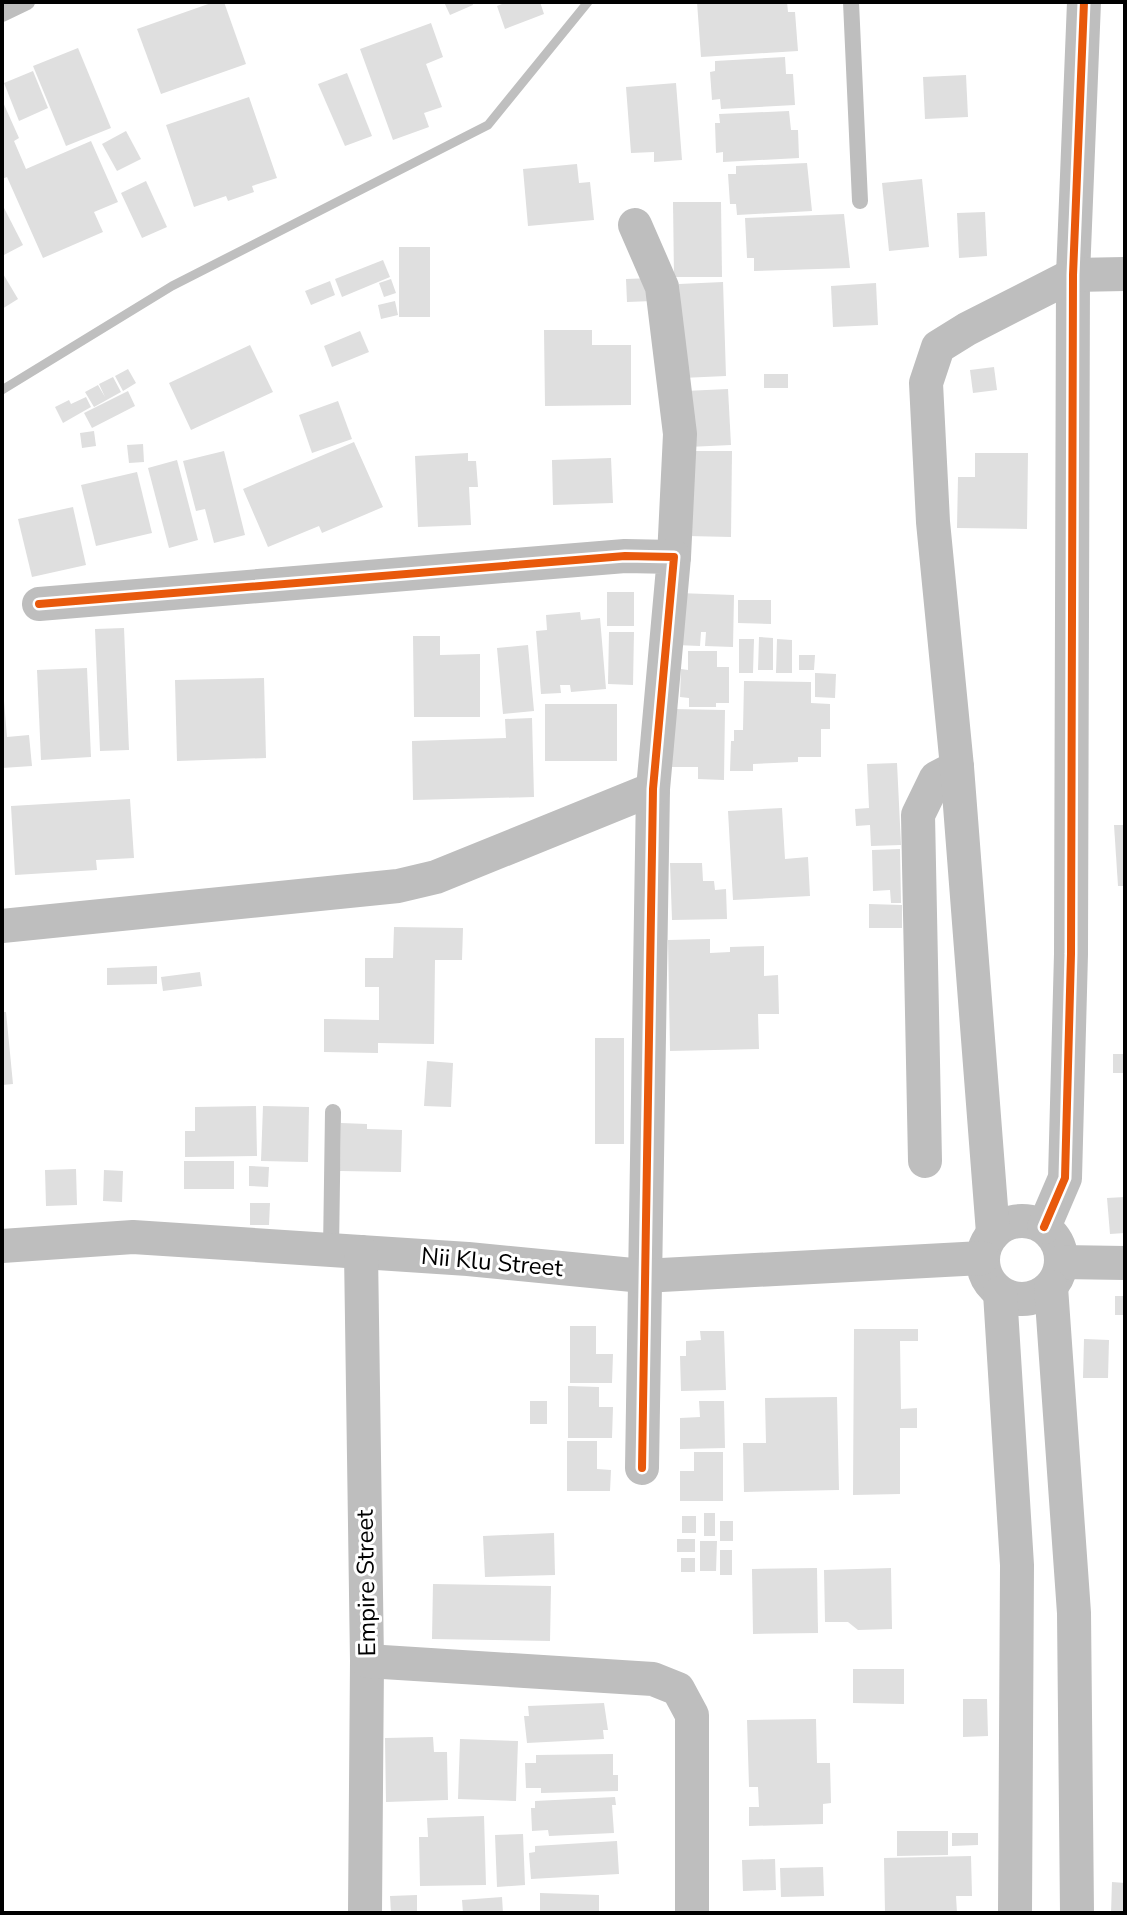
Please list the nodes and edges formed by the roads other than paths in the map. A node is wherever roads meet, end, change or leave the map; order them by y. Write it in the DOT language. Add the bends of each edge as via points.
graph roads {
  1 [pos="27,2"];
  2 [pos="851,2"];
  3 [pos="1084,2"];
  4 [pos="2,14"];
  5 [pos="860,201"];
  6 [pos="635,225"];
  7 [pos="1125,274"];
  8 [pos="1073,275"];
  9 [pos="674,557"];
  10 [pos="39,604"];
  11 [pos="957,767"];
  12 [pos="653,789"];
  13 [pos="2,926"];
  14 [pos="333,1112"];
  15 [pos="925,1161"];
  16 [pos="1044,1227"];
  17 [pos="2,1246"];
  18 [pos="988,1246"];
  19 [pos="346,1251"];
  20 [pos="1125,1263"];
  21 [pos="1056,1275"];
  22 [pos="643,1276"];
  23 [pos="1000,1293"];
  24 [pos="642,1468"];
  25 [pos="367,1661"];
  26 [pos="365,1913"];
  27 [pos="692,1913"];
  28 [pos="1015,1913"];
  29 [pos="1077,1913"];
  1 -- 4 [label="lane"];
  2 -- 5 [label="lane"];
  3 -- 8 [label="street"];
  6 -- 9 [label="street" via="662,287 675,390 680,434"];
  7 -- 8 [label="street"];
  8 -- 11 [label="street" via="938,347 926,383 933,522"];
  8 -- 16 [label="street" via="1071,954 1065,1178"];
  9 -- 10 [label="street" via="625,556"];
  9 -- 12 [label="street"];
  11 -- 15 [label="street" via="936,778 918,815"];
  11 -- 18 [label="street"];
  12 -- 13 [label="street" via="436,877 398,886"];
  12 -- 22 [label="street"];
  14 -- 19 [label="lane"];
  16 -- 18 [label="street" via="1017,1221 1004,1225"];
  16 -- 21 [label="street" via="1060,1249"];
  17 -- 19 [label="street, Nii Klu Street" via="133,1237"];
  18 -- 22 [label="street, Nii Klu Street"];
  18 -- 23 [label="street" via="983,1271"];
  19 -- 22 [label="street, Nii Klu Street"];
  19 -- 25 [label="street, Empire Street"];
  20 -- 21 [label="street"];
  21 -- 23 [label="street" via="1040,1295 1026,1299"];
  21 -- 29 [label="street" via="1074,1613"];
  22 -- 24 [label="street"];
  23 -- 28 [label="street" via="1017,1565"];
  25 -- 26 [label="street, Empire Street"];
  25 -- 27 [label="street" via="653,1679 678,1689 692,1715"];
}
